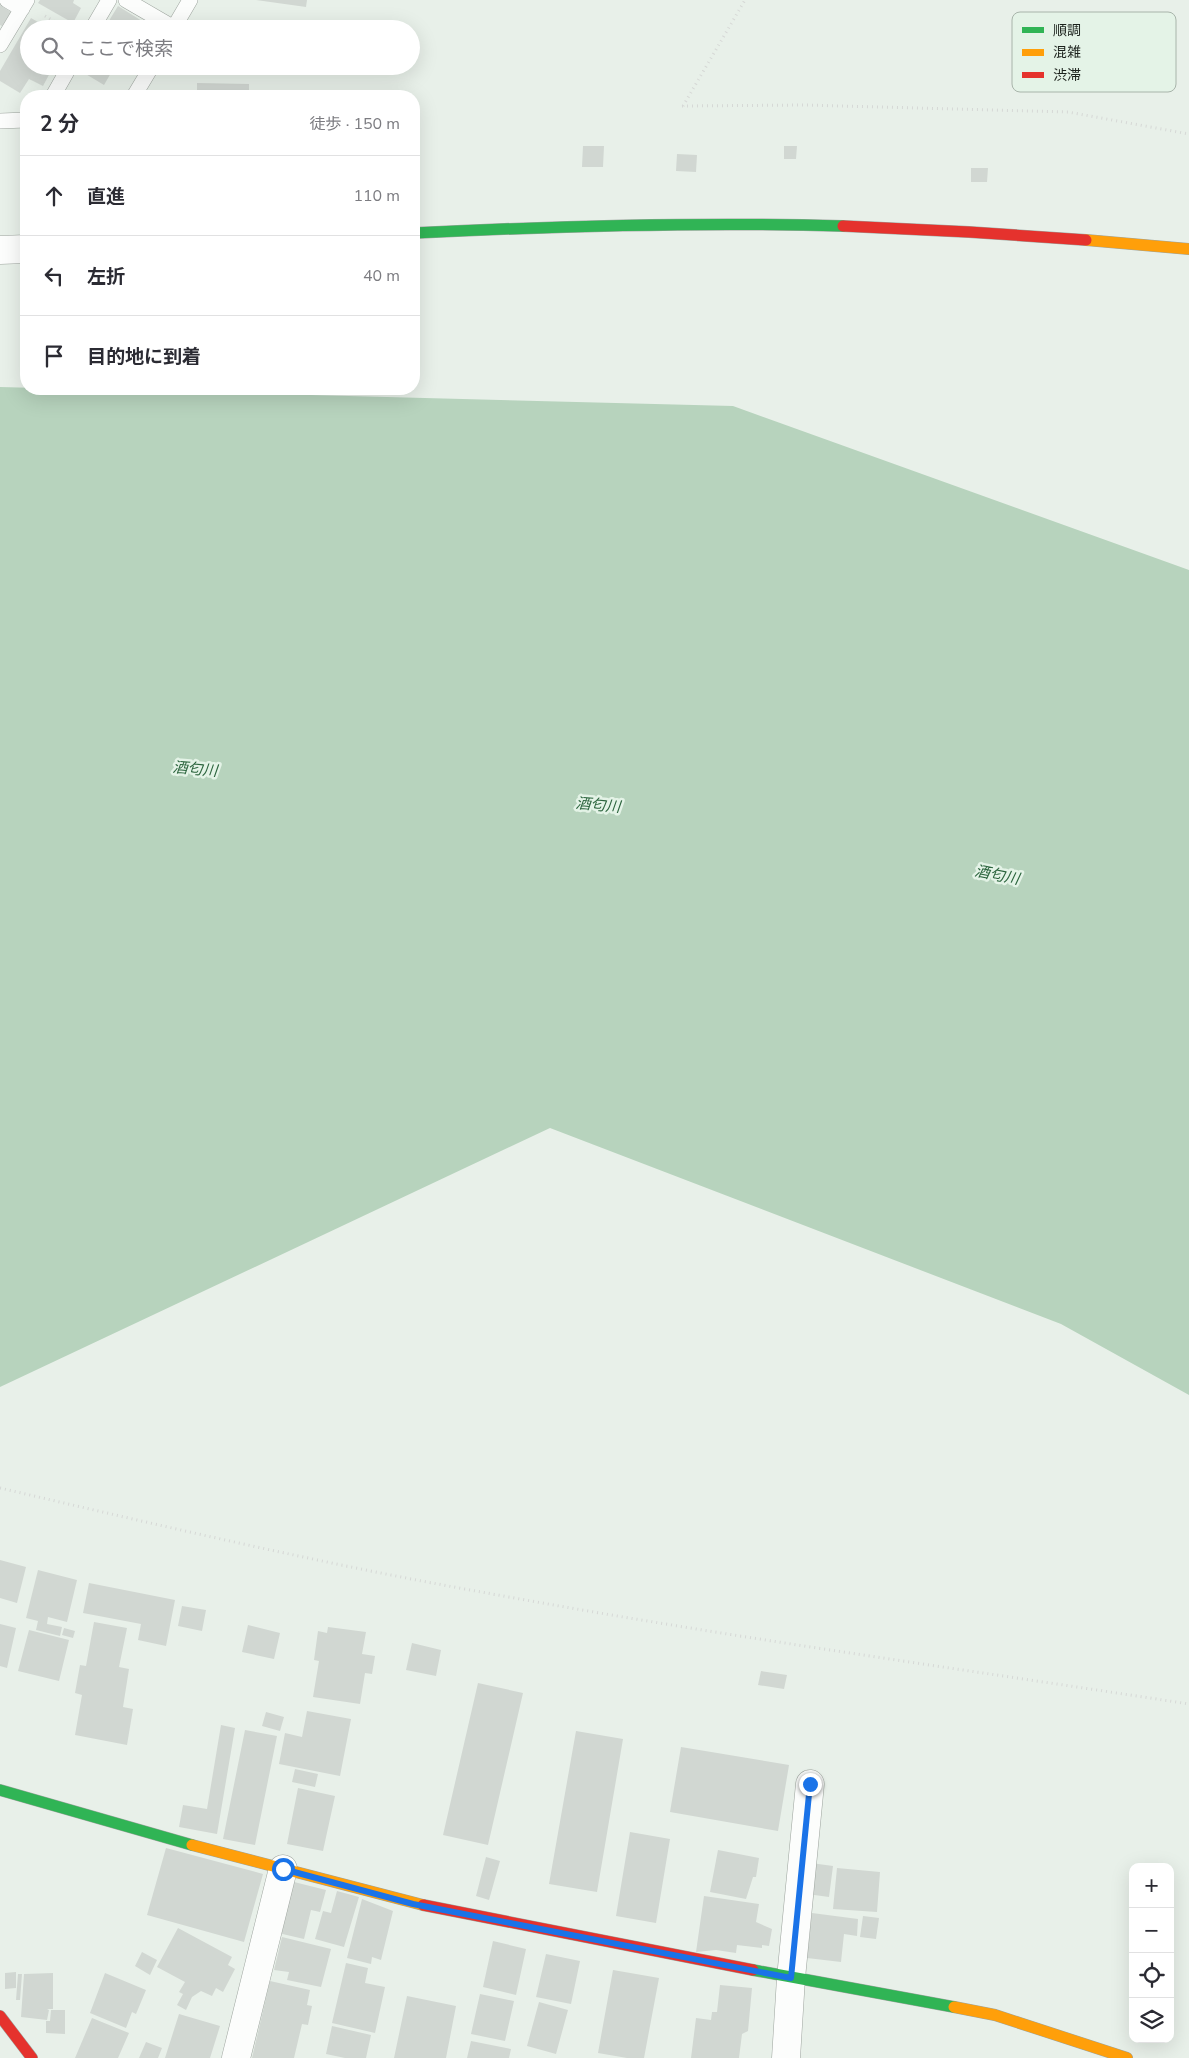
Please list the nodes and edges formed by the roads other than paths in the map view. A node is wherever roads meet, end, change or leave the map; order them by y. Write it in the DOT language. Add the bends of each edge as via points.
graph roads {
  1 [pos="7,0"];
  2 [pos="109,0"];
  3 [pos="126,0"];
  4 [pos="190,0"];
  5 [pos="24,4"];
  6 [pos="97,20"];
  7 [pos="160,20"];
  8 [pos="179,20"];
  9 [pos="0,45"];
  10 [pos="65,75"];
  11 [pos="147,75"];
  12 [pos="56,90"];
  13 [pos="138,90"];
  14 [pos="0,120"];
  15 [pos="20,120"];
  16 [pos="420,233"];
  17 [pos="20,249"];
  18 [pos="1189,249"];
  19 [pos="0,250"];
  20 [pos="810,1784"];
  21 [pos="0,1790"];
  22 [pos="283,1869"];
  23 [pos="791,1978"];
  24 [pos="0,2016"];
  25 [pos="32,2058"];
  26 [pos="236,2058"];
  27 [pos="786,2058"];
  28 [pos="1127,2058"];
  1 -- 5 [label="lane"];
  2 -- 6 [label="lane"];
  3 -- 7 [label="lane"];
  4 -- 8 [label="lane"];
  5 -- 9 [label="lane"];
  10 -- 12 [label="lane"];
  11 -- 13 [label="lane"];
  14 -- 15 [label="lane"];
  16 -- 18 [label="street" via="601,225 822,226 1080,238"];
  17 -- 19 [label="street"];
  20 -- 23 [label="street"];
  21 -- 22 [label="street"];
  22 -- 23 [label="street" via="413,1904"];
  22 -- 26 [label="street"];
  23 -- 27 [label="street"];
  23 -- 28 [label="street" via="996,2015"];
  24 -- 25 [label="street"];
}
